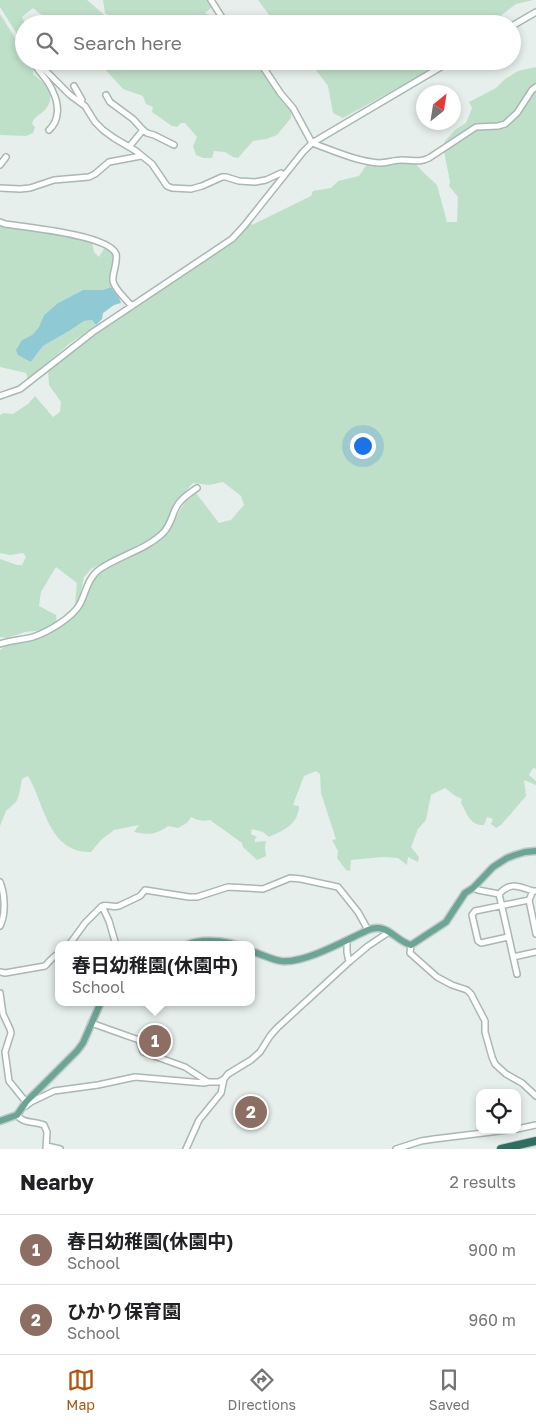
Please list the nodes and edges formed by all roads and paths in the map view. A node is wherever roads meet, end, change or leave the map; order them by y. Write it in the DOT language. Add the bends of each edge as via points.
graph roads {
  1 [pos="211,0"];
  2 [pos="536,12"];
  3 [pos="220,15"];
  4 [pos="521,21"];
  5 [pos="38,70"];
  6 [pos="45,70"];
  7 [pos="264,70"];
  8 [pos="436,70"];
  9 [pos="74,86"];
  10 [pos="536,87"];
  11 [pos="106,96"];
  12 [pos="80,102"];
  13 [pos="49,130"];
  14 [pos="143,130"];
  15 [pos="312,143"];
  16 [pos="174,145"];
  17 [pos="130,147"];
  18 [pos="141,156"];
  19 [pos="6,157"];
  20 [pos="0,165"];
  21 [pos="284,174"];
  22 [pos="0,188"];
  23 [pos="0,222"];
  24 [pos="132,306"];
  25 [pos="0,396"];
  26 [pos="197,488"];
  27 [pos="0,644"];
  28 [pos="536,851"];
  29 [pos="0,882"];
  30 [pos="473,888"];
  31 [pos="535,891"];
  32 [pos="499,894"];
  33 [pos="529,900"];
  34 [pos="502,905"];
  35 [pos="102,906"];
  36 [pos="0,926"];
  37 [pos="368,930"];
  38 [pos="388,931"];
  39 [pos="536,934"];
  40 [pos="508,937"];
  41 [pos="347,940"];
  42 [pos="72,941"];
  43 [pos="115,941"];
  44 [pos="411,946"];
  45 [pos="255,952"];
  46 [pos="536,952"];
  47 [pos="55,955"];
  48 [pos="513,957"];
  49 [pos="349,962"];
  50 [pos="0,972"];
  51 [pos="517,974"];
  52 [pos="0,992"];
  53 [pos="99,1006"];
  54 [pos="91,1023"];
  55 [pos="224,1079"];
  56 [pos="208,1082"];
  57 [pos="536,1096"];
  58 [pos="26,1102"];
  59 [pos="21,1108"];
  60 [pos="16,1115"];
  61 [pos="0,1121"];
  62 [pos="536,1124"];
  63 [pos="521,1128"];
  64 [pos="476,1134"];
  65 [pos="536,1141"];
  66 [pos="46,1147"];
  67 [pos="60,1149"];
  68 [pos="186,1149"];
  69 [pos="396,1149"];
  70 [pos="501,1149"];
  1 -- 3 [label="street"];
  2 -- 4 [label="street"];
  5 -- 13 [label="street" via="53,91 57,110 57,119"];
  6 -- 12 [label="street"];
  7 -- 15 [label="street" via="293,108"];
  8 -- 15 [label="street"];
  9 -- 12 [label="street" via="82,100"];
  10 -- 15 [label="street" via="505,124 476,127 422,161 377,163"];
  11 -- 14 [label="street"];
  12 -- 17 [label="street" via="102,130"];
  14 -- 16 [label="street"];
  14 -- 17 [label="street"];
  15 -- 21 [label="street"];
  17 -- 18 [label="street"];
  18 -- 21 [label="street" via="152,164 166,186 172,188 191,189 222,177 255,182"];
  18 -- 22 [label="street" via="109,162 89,176 54,180 30,188"];
  19 -- 20 [label="street"];
  21 -- 24 [label="street" via="232,239"];
  23 -- 24 [label="street" via="87,237 111,248 116,258 114,286"];
  24 -- 25 [label="street" via="20,389"];
  26 -- 27 [label="street" via="177,505 163,533 99,569 74,613 47,631"];
  28 -- 30 [label="main road" via="507,858 493,867"];
  29 -- 36 [label="street" via="4,918"];
  30 -- 32 [label="street"];
  30 -- 44 [label="main road" via="460,900 446,922"];
  31 -- 32 [label="street" via="512,885"];
  31 -- 33 [label="street"];
  32 -- 34 [label="street"];
  33 -- 34 [label="street"];
  33 -- 39 [label="street"];
  34 -- 40 [label="street"];
  34 -- 40 [label="street" via="475,911 472,915 481,943"];
  35 -- 37 [label="street" via="119,906 145,890 197,897 228,887 263,889 290,878 338,888"];
  35 -- 42 [label="street"];
  35 -- 43 [label="street"];
  37 -- 38 [label="main road"];
  37 -- 41 [label="main road"];
  38 -- 44 [label="main road"];
  38 -- 49 [label="street"];
  40 -- 48 [label="street"];
  41 -- 45 [label="main road" via="290,961"];
  41 -- 49 [label="street"];
  44 -- 57 [label="street" via="410,952 437,977 471,994 485,1021 495,1064"];
  46 -- 48 [label="street"];
  47 -- 50 [label="street" via="45,966"];
  48 -- 51 [label="street"];
  49 -- 55 [label="street" via="277,1028 260,1052"];
  52 -- 58 [label="street" via="3,1014 11,1033 5,1052 9,1081"];
  53 -- 54 [label="main road"];
  54 -- 56 [label="street" via="139,1040 143,1052 185,1067"];
  54 -- 58 [label="main road" via="77,1051"];
  55 -- 56 [label="street"];
  55 -- 68 [label="street" via="222,1092 199,1120"];
  56 -- 59 [label="street" via="135,1077 54,1091"];
  58 -- 59 [label="main road"];
  59 -- 60 [label="main road"];
  60 -- 61 [label="main road"];
  60 -- 66 [label="street" via="23,1121 44,1125"];
  62 -- 63 [label="street"];
  64 -- 69 [label="street" via="434,1139"];
  65 -- 70 [label="highway"];
  66 -- 67 [label="street"];
}
